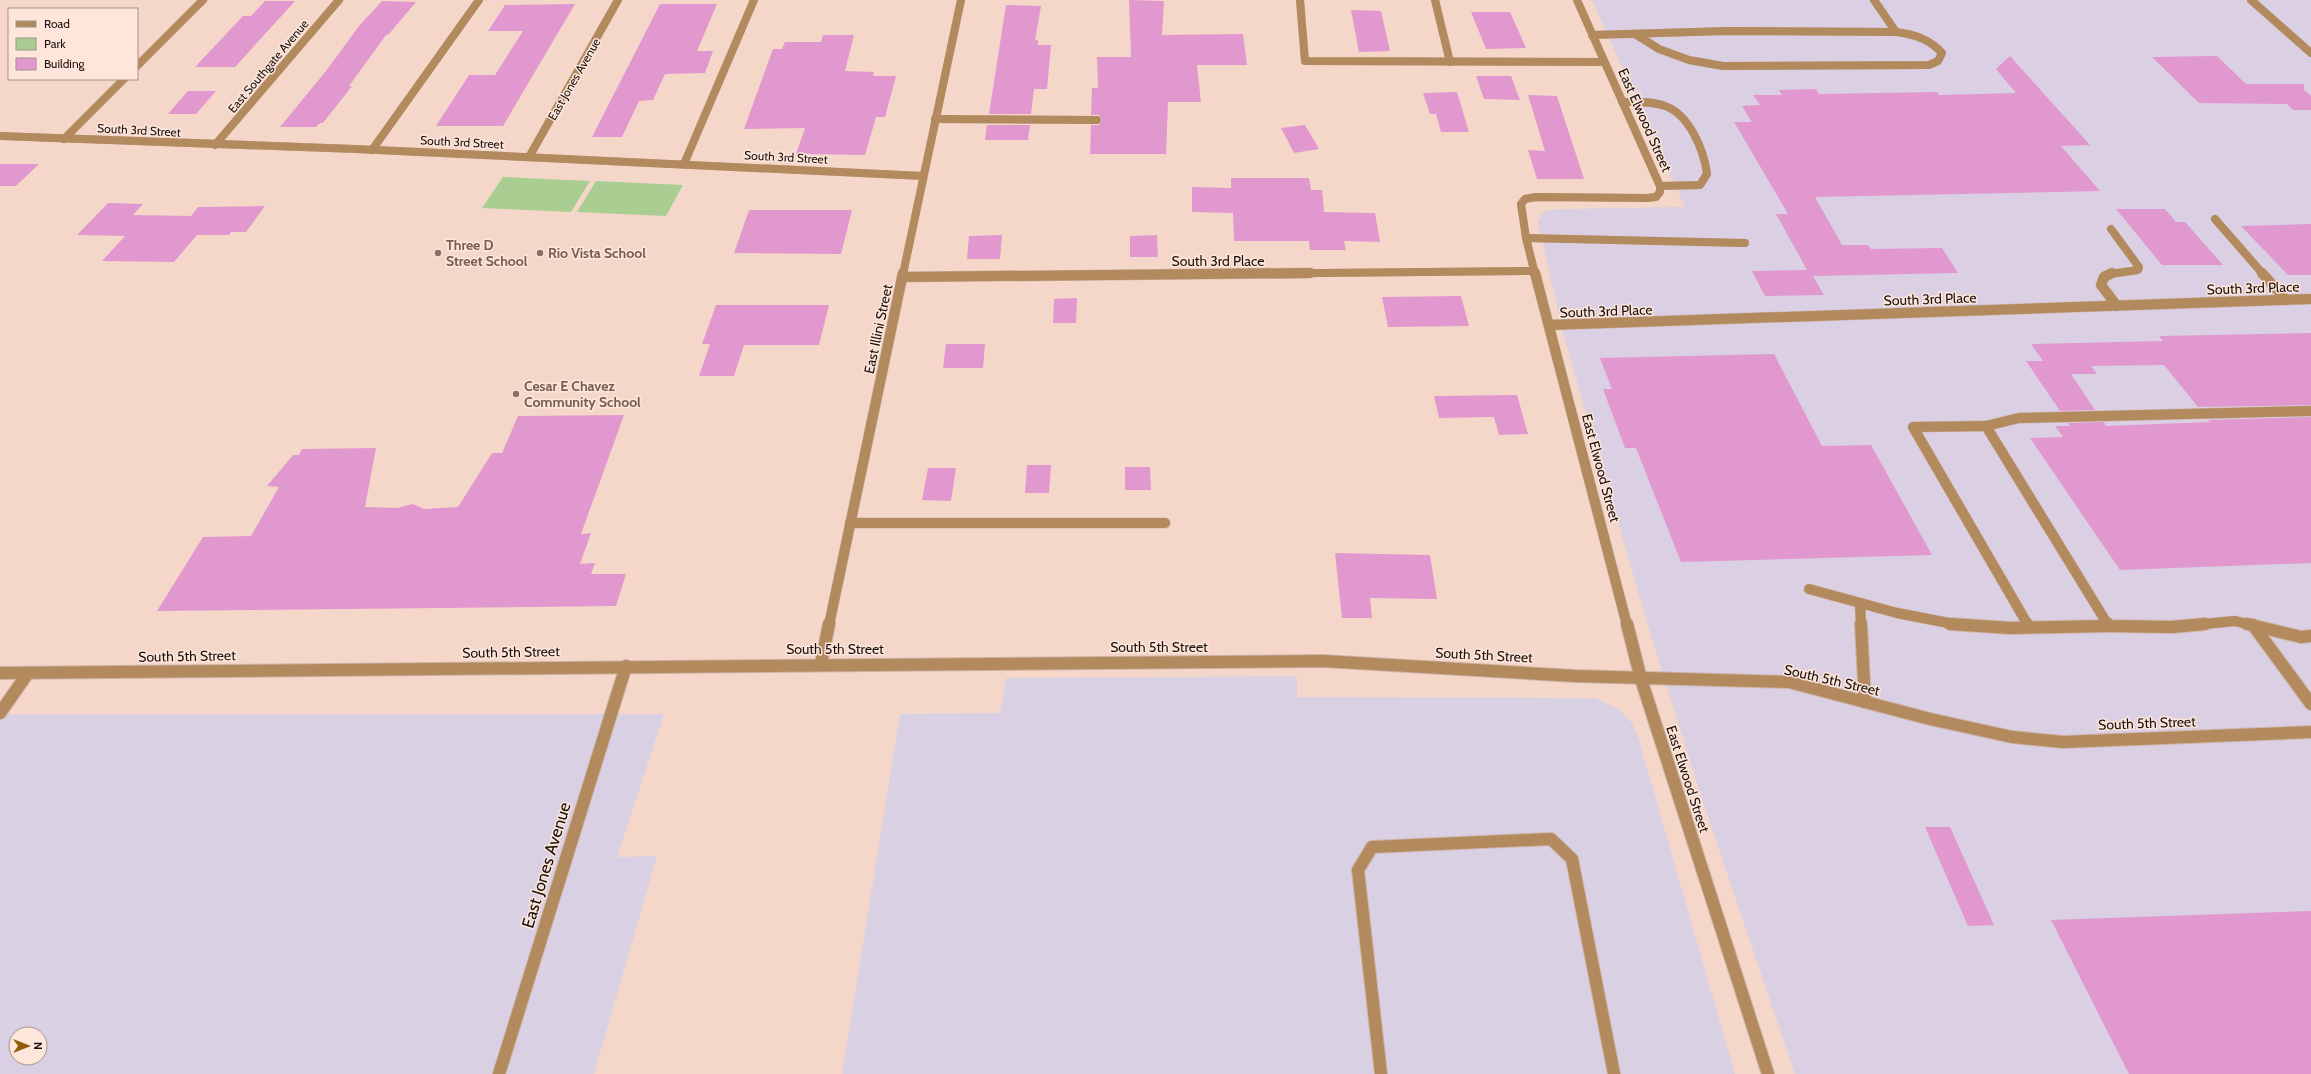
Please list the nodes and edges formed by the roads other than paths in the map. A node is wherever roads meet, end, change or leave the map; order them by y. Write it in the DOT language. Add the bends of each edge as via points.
graph roads {
  1 [pos="203,0"];
  2 [pos="339,0"];
  3 [pos="479,0"];
  4 [pos="618,0"];
  5 [pos="754,0"];
  6 [pos="961,0"];
  7 [pos="1300,0"];
  8 [pos="1435,0"];
  9 [pos="1577,0"];
  10 [pos="1874,0"];
  11 [pos="2251,0"];
  12 [pos="1896,32"];
  13 [pos="1635,34"];
  14 [pos="1592,35"];
  15 [pos="2311,53"];
  16 [pos="1450,62"];
  17 [pos="1604,62"];
  18 [pos="138,65"];
  19 [pos="123,80"];
  20 [pos="1622,102"];
  21 [pos="935,119"];
  22 [pos="1097,120"];
  23 [pos="0,136"];
  24 [pos="64,138"];
  25 [pos="215,145"];
  26 [pos="372,150"];
  27 [pos="529,157"];
  28 [pos="684,164"];
  29 [pos="923,176"];
  30 [pos="1660,186"];
  31 [pos="2215,219"];
  32 [pos="2111,230"];
  33 [pos="1526,238"];
  34 [pos="1745,244"];
  35 [pos="1535,271"];
  36 [pos="902,277"];
  37 [pos="2311,299"];
  38 [pos="2286,300"];
  39 [pos="2117,306"];
  40 [pos="1549,325"];
  41 [pos="2311,411"];
  42 [pos="1986,426"];
  43 [pos="850,523"];
  44 [pos="1165,523"];
  45 [pos="1809,589"];
  46 [pos="1860,604"];
  47 [pos="2109,626"];
  48 [pos="2253,626"];
  49 [pos="2029,627"];
  50 [pos="2311,636"];
  51 [pos="821,664"];
  52 [pos="626,666"];
  53 [pos="0,673"];
  54 [pos="28,673"];
  55 [pos="1641,679"];
  56 [pos="1866,702"];
  57 [pos="2311,704"];
  58 [pos="0,713"];
  59 [pos="2311,732"];
  60 [pos="499,1074"];
  61 [pos="1381,1074"];
  62 [pos="1614,1074"];
  63 [pos="1768,1074"];
  1 -- 18 [label="street"];
  2 -- 25 [label="street, East Southgate Avenue"];
  3 -- 26 [label="street"];
  4 -- 27 [label="street, East Jones Avenue"];
  5 -- 28 [label="street"];
  6 -- 21 [label="street, East Illini Street"];
  7 -- 16 [label="street" via="1305,61"];
  8 -- 16 [label="street"];
  9 -- 14 [label="street, East Elwood Street"];
  10 -- 12 [label="street"];
  11 -- 15 [label="street"];
  12 -- 13 [label="street" via="1734,31"];
  12 -- 13 [label="street" via="1911,32 1935,43 1942,52 1938,61 1930,65 1723,66 1688,60 1659,49"];
  13 -- 14 [label="street"];
  14 -- 17 [label="street, East Elwood Street"];
  16 -- 17 [label="street"];
  17 -- 20 [label="street, East Elwood Street"];
  19 -- 24 [label="street"];
  20 -- 30 [label="street, East Elwood Street"];
  20 -- 30 [label="street" via="1661,104 1676,110 1682,115 1706,158 1707,174 1700,185"];
  21 -- 22 [label="street"];
  21 -- 29 [label="street, East Illini Street"];
  23 -- 24 [label="street, South 3rd Street"];
  24 -- 25 [label="street, South 3rd Street"];
  25 -- 26 [label="street, South 3rd Street"];
  26 -- 27 [label="street, South 3rd Street"];
  27 -- 28 [label="street, South 3rd Street"];
  28 -- 29 [label="street, South 3rd Street"];
  29 -- 36 [label="street, East Illini Street"];
  30 -- 33 [label="street, East Elwood Street" via="1660,192 1656,197 1647,198 1525,199 1521,204"];
  31 -- 38 [label="street"];
  32 -- 39 [label="street" via="2139,267 2138,270 2112,273 2104,277 2100,285"];
  33 -- 34 [label="street"];
  33 -- 35 [label="street, East Elwood Street"];
  35 -- 36 [label="street, South 3rd Place"];
  35 -- 40 [label="street, East Elwood Street"];
  36 -- 43 [label="street, East Illini Street"];
  37 -- 38 [label="street, South 3rd Place"];
  38 -- 39 [label="street, South 3rd Place"];
  39 -- 40 [label="street, South 3rd Place"];
  40 -- 55 [label="street, East Elwood Street"];
  41 -- 42 [label="street" via="2019,418"];
  42 -- 47 [label="street"];
  42 -- 49 [label="street" via="1913,427"];
  43 -- 44 [label="street"];
  43 -- 51 [label="street, East Illini Street"];
  45 -- 46 [label="street"];
  46 -- 49 [label="street" via="1951,624"];
  46 -- 56 [label="street"];
  47 -- 48 [label="street" via="2172,627 2235,621"];
  47 -- 49 [label="street"];
  48 -- 50 [label="street" via="2301,637"];
  48 -- 57 [label="street"];
  51 -- 52 [label="street, South 5th Street"];
  51 -- 55 [label="street, South 5th Street" via="1323,661"];
  52 -- 54 [label="street, South 5th Street"];
  52 -- 60 [label="street, East Jones Avenue"];
  53 -- 54 [label="street, South 5th Street"];
  54 -- 58 [label="street"];
  55 -- 56 [label="street, South 5th Street" via="1789,682"];
  55 -- 63 [label="street, East Elwood Street"];
  56 -- 59 [label="street, South 5th Street" via="2012,736 2064,742"];
  61 -- 62 [label="street" via="1358,870 1372,847 1551,839 1572,859"];
}
